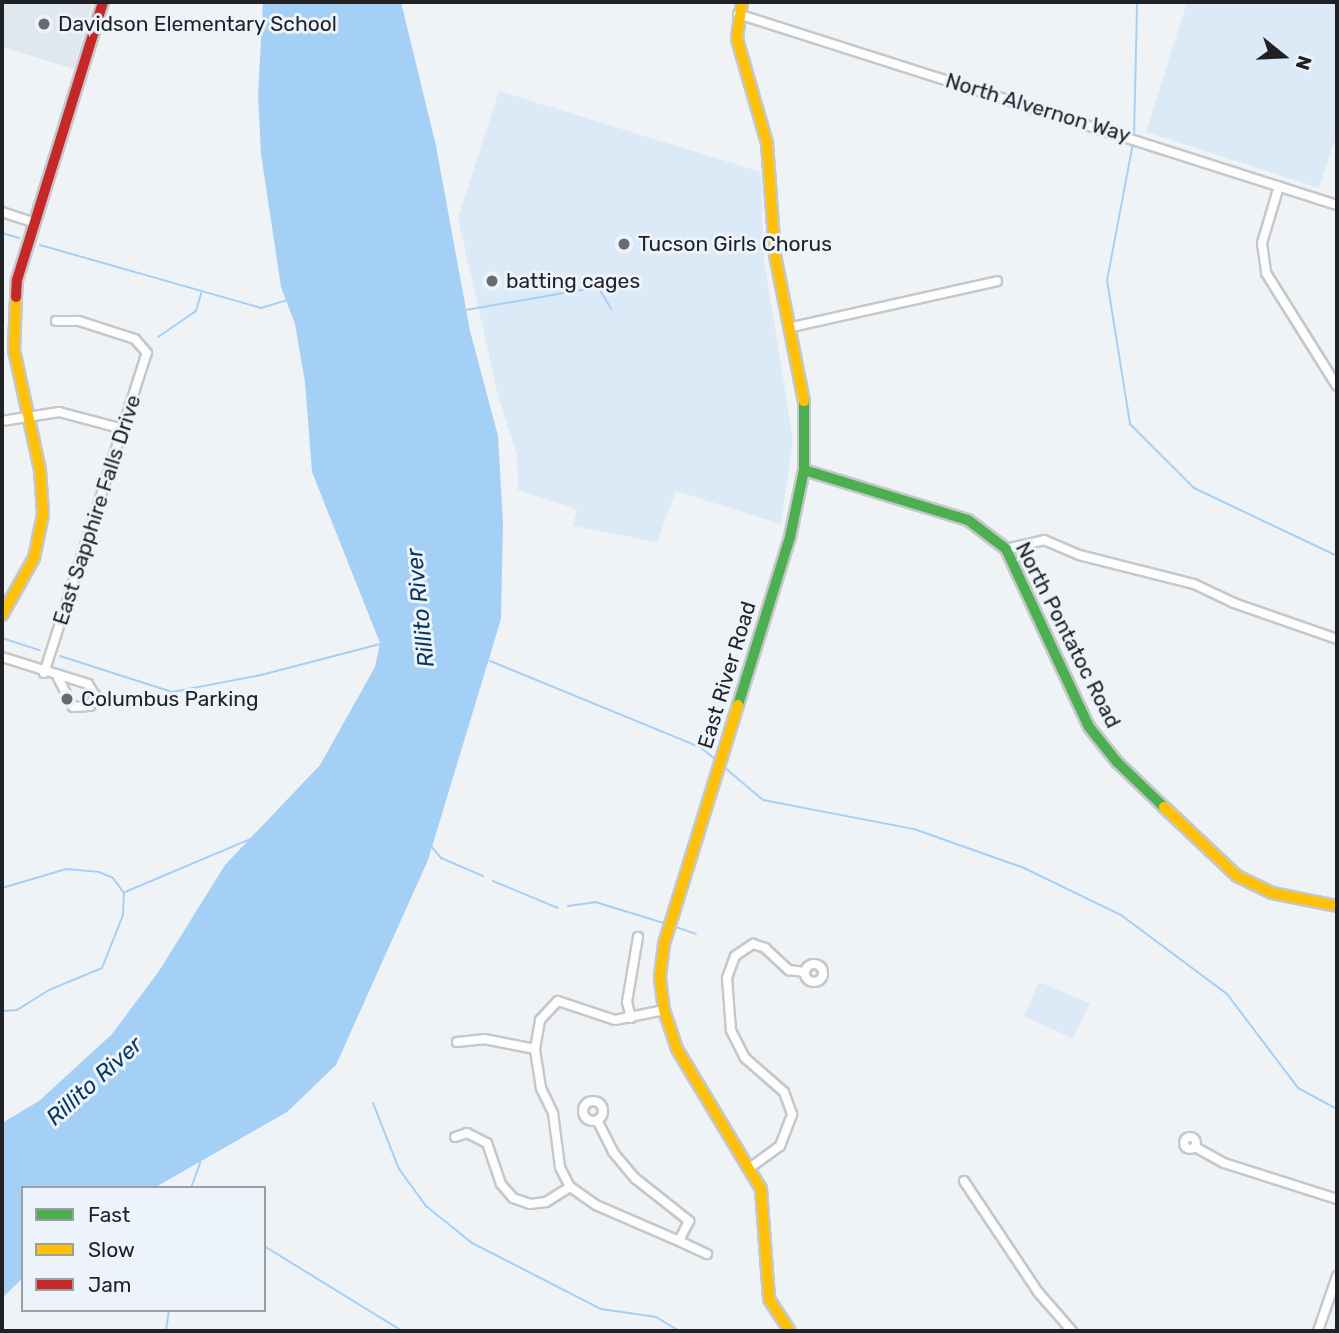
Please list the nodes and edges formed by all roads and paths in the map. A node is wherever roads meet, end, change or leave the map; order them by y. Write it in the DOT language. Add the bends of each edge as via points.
graph roads {
  1 [pos="103,2"];
  2 [pos="742,2"];
  3 [pos="738,14"];
  4 [pos="1279,186"];
  5 [pos="1337,205"];
  6 [pos="2,212"];
  7 [pos="33,222"];
  8 [pos="997,281"];
  9 [pos="55,321"];
  10 [pos="792,327"];
  11 [pos="1337,386"];
  12 [pos="27,415"];
  13 [pos="2,421"];
  14 [pos="123,429"];
  15 [pos="804,470"];
  16 [pos="1006,549"];
  17 [pos="2,615"];
  18 [pos="1337,639"];
  19 [pos="2,657"];
  20 [pos="44,673"];
  21 [pos="58,677"];
  22 [pos="1337,906"];
  23 [pos="638,937"];
  24 [pos="804,972"];
  25 [pos="664,1010"];
  26 [pos="631,1018"];
  27 [pos="457,1042"];
  28 [pos="535,1049"];
  29 [pos="597,1120"];
  30 [pos="456,1137"];
  31 [pos="1195,1147"];
  32 [pos="751,1167"];
  33 [pos="964,1181"];
  34 [pos="570,1187"];
  35 [pos="1337,1199"];
  36 [pos="679,1241"];
  37 [pos="707,1254"];
  38 [pos="1337,1276"];
  39 [pos="790,1331"];
  40 [pos="1072,1331"];
  41 [pos="1318,1331"];
  1 -- 7 [label="street"];
  2 -- 3 [label="street, East River Road"];
  3 -- 4 [label="street, North Alvernon Way"];
  3 -- 10 [label="street, East River Road" via="740,53 767,143 775,256"];
  4 -- 5 [label="street, North Alvernon Way"];
  4 -- 11 [label="street" via="1262,243 1266,273"];
  6 -- 7 [label="street"];
  7 -- 12 [label="street" via="19,270 13,317 15,360"];
  8 -- 10 [label="street"];
  9 -- 14 [label="street, East Sapphire Falls Drive" via="79,321 135,339 145,348 145,363"];
  10 -- 15 [label="street, East River Road" via="807,418"];
  12 -- 13 [label="street"];
  12 -- 14 [label="street" via="66,412"];
  12 -- 17 [label="street" via="42,480 42,526 29,569"];
  14 -- 20 [label="street, East Sapphire Falls Drive"];
  15 -- 16 [label="street, North Pontatoc Road" via="968,520"];
  15 -- 25 [label="street, East River Road" via="790,537 664,944 660,978"];
  16 -- 18 [label="street" via="1044,540 1079,555 1194,584"];
  16 -- 22 [label="street, North Pontatoc Road" via="1089,727 1117,762 1237,876 1272,893"];
  19 -- 20 [label="street"];
  20 -- 21 [label="street"];
  21 -- 21 [label="street" via="73,707 90,706 94,695 90,685"];
  23 -- 26 [label="street" via="627,1002"];
  24 -- 32 [label="street" via="789,970 765,947 753,944 735,956 727,978 731,1030 746,1058 784,1092 792,1114 780,1146"];
  25 -- 26 [label="street"];
  25 -- 32 [label="street, East River Road" via="687,1070"];
  26 -- 28 [label="street" via="599,1017 558,1001 540,1020"];
  27 -- 28 [label="street" via="484,1040"];
  28 -- 34 [label="street" via="541,1088 553,1113 560,1167"];
  29 -- 36 [label="street" via="613,1152 636,1179 689,1221"];
  30 -- 34 [label="street" via="467,1133 487,1143 501,1184 513,1198 530,1204 546,1202"];
  31 -- 35 [label="street" via="1224,1163"];
  32 -- 39 [label="street, East River Road" via="765,1207 769,1299"];
  33 -- 40 [label="street" via="1038,1292"];
  34 -- 36 [label="street" via="596,1205"];
  36 -- 37 [label="street"];
  38 -- 41 [label="street"];
}
